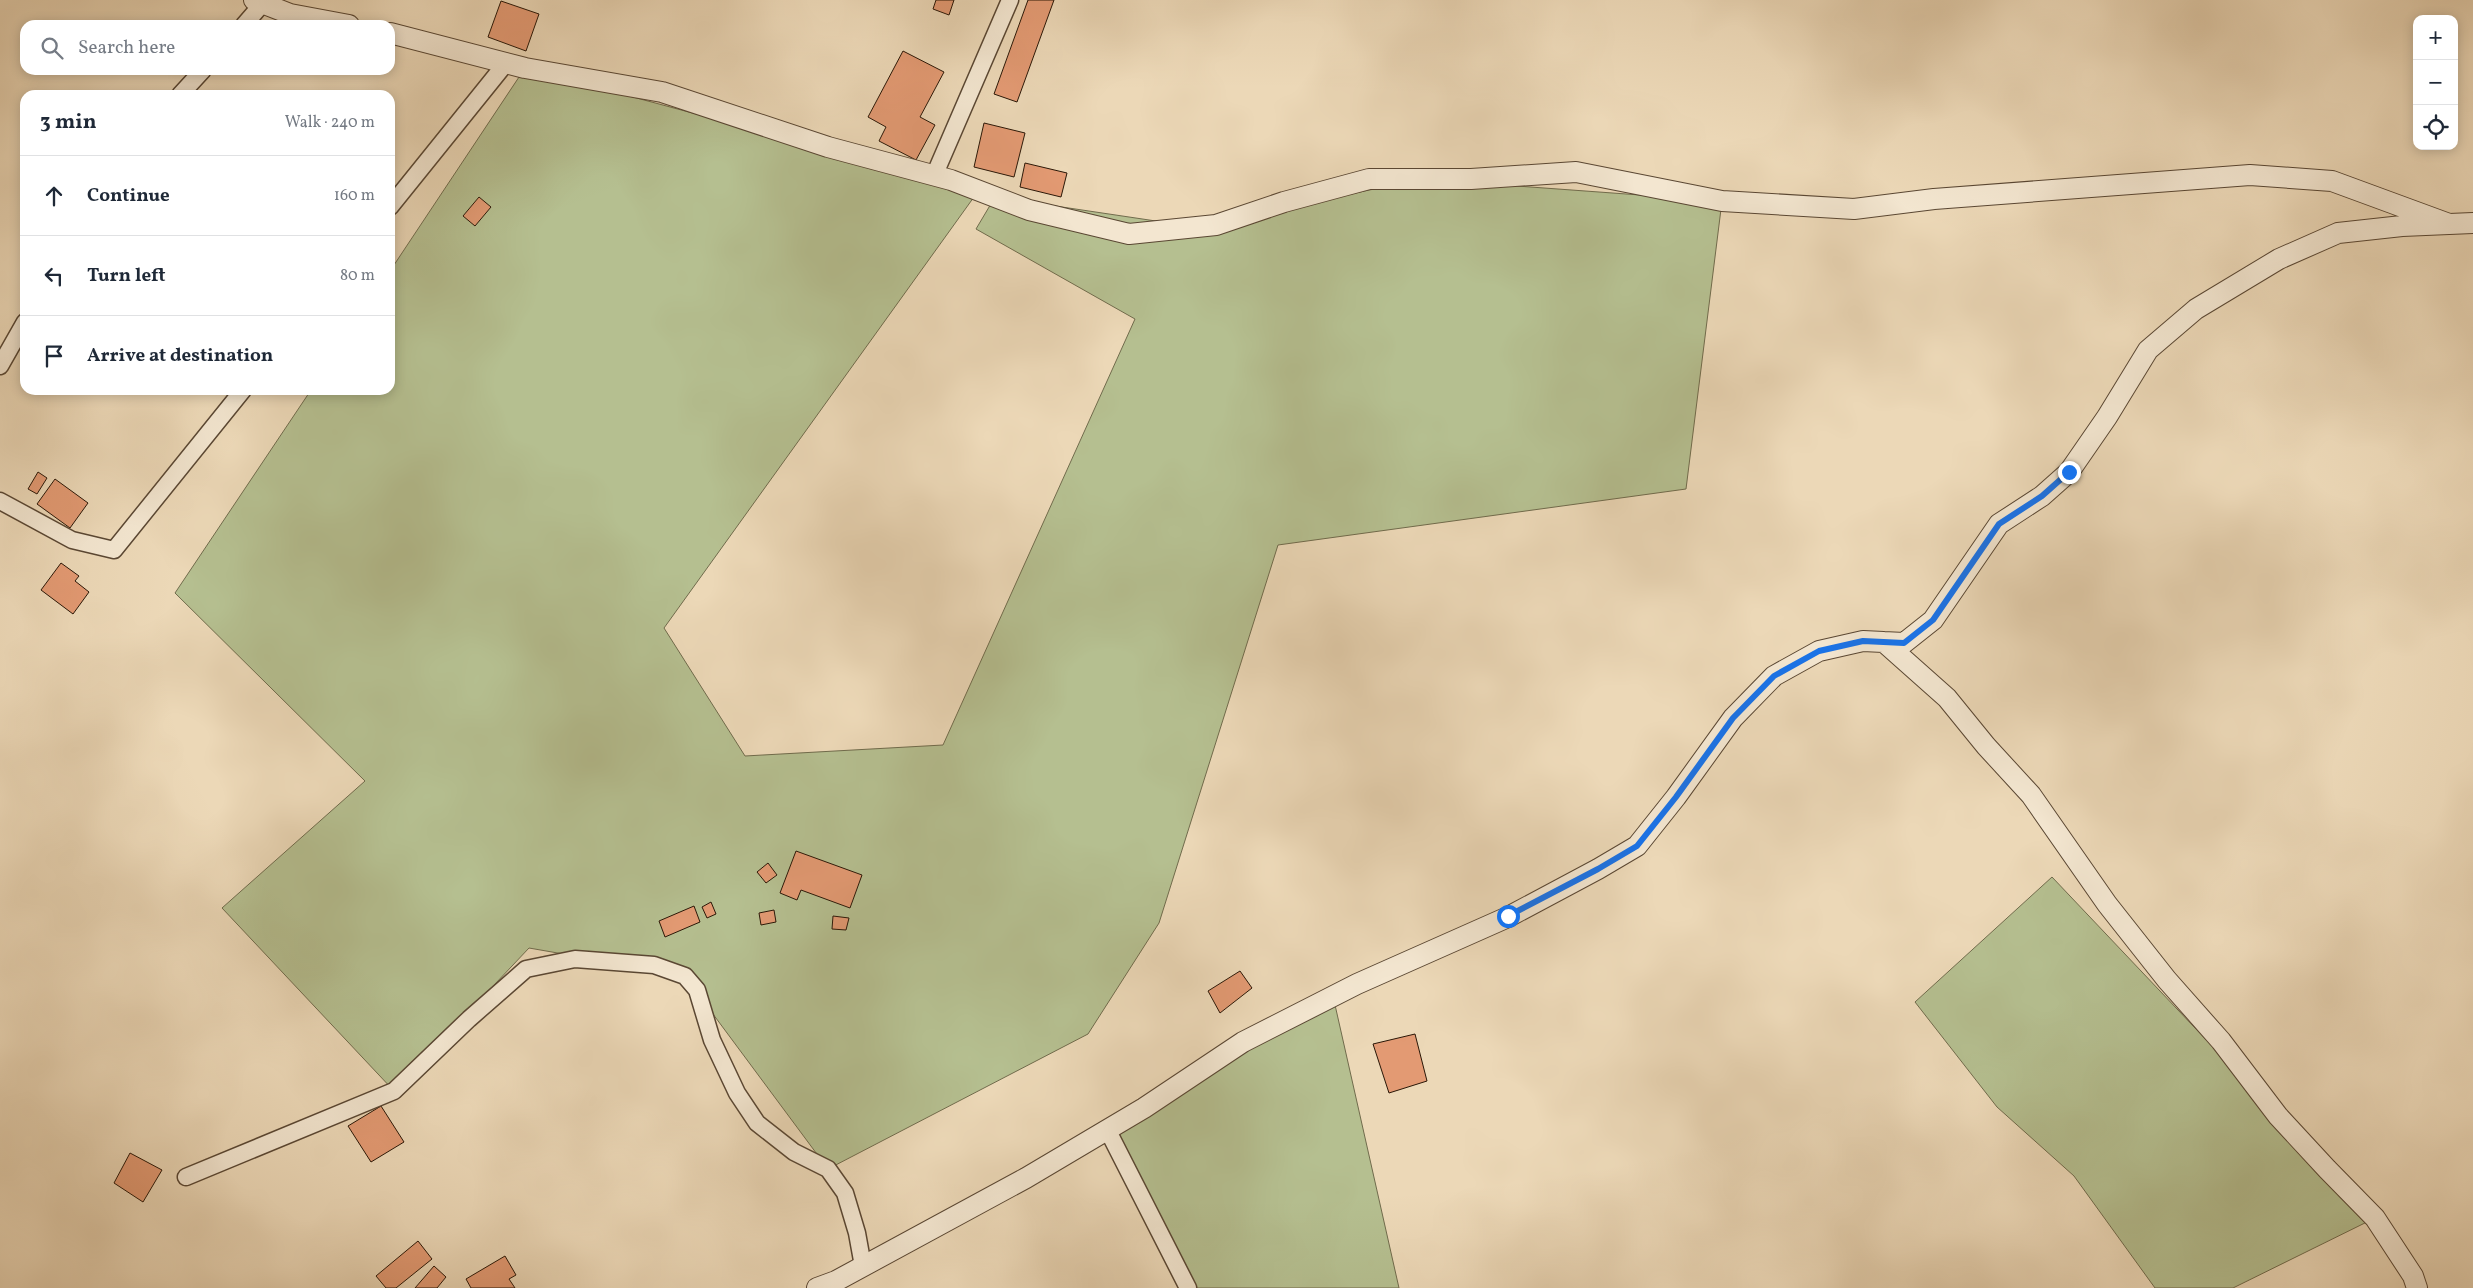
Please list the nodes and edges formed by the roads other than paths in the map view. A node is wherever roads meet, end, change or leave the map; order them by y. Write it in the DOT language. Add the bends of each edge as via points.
graph roads {
  1 [pos="1010,0"];
  2 [pos="259,2"];
  3 [pos="247,20"];
  4 [pos="322,20"];
  5 [pos="395,34"];
  6 [pos="506,63"];
  7 [pos="198,75"];
  8 [pos="184,90"];
  9 [pos="934,176"];
  10 [pos="395,201"];
  11 [pos="2473,223"];
  12 [pos="2449,224"];
  13 [pos="20,331"];
  14 [pos="0,366"];
  15 [pos="239,395"];
  16 [pos="0,501"];
  17 [pos="1884,642"];
  18 [pos="1107,1129"];
  19 [pos="186,1177"];
  20 [pos="863,1266"];
  21 [pos="818,1288"];
  22 [pos="1188,1288"];
  23 [pos="2417,1288"];
  1 -- 9 [label="street"];
  2 -- 3 [label="street"];
  2 -- 4 [label="street" via="290,14"];
  5 -- 6 [label="street"];
  6 -- 9 [label="street" via="662,92 828,147"];
  6 -- 10 [label="street"];
  7 -- 8 [label="street"];
  9 -- 12 [label="street" via="1029,210 1129,234 1216,225 1369,179 1471,179 1576,172 1722,201 1854,209 1953,197 2250,175 2332,181"];
  11 -- 12 [label="street"];
  12 -- 17 [label="street" via="2338,233 2279,259 2196,309 2148,350 2069,472 2042,496 1999,524 1933,620 1904,643"];
  13 -- 14 [label="street"];
  15 -- 16 [label="street" via="114,550 72,540"];
  17 -- 18 [label="street" via="1863,641 1819,651 1774,676 1733,718 1637,846 1508,916 1358,984 1243,1042"];
  17 -- 23 [label="street" via="1947,698 2031,794 2107,904 2167,980 2221,1041 2278,1116 2375,1218 2413,1276"];
  18 -- 20 [label="street" via="1026,1178"];
  18 -- 22 [label="street"];
  19 -- 20 [label="street" via="394,1091 526,969 575,959 654,965 685,976 697,990 712,1040 737,1094 757,1123 794,1152 828,1169 845,1193"];
  20 -- 21 [label="street"];
}
